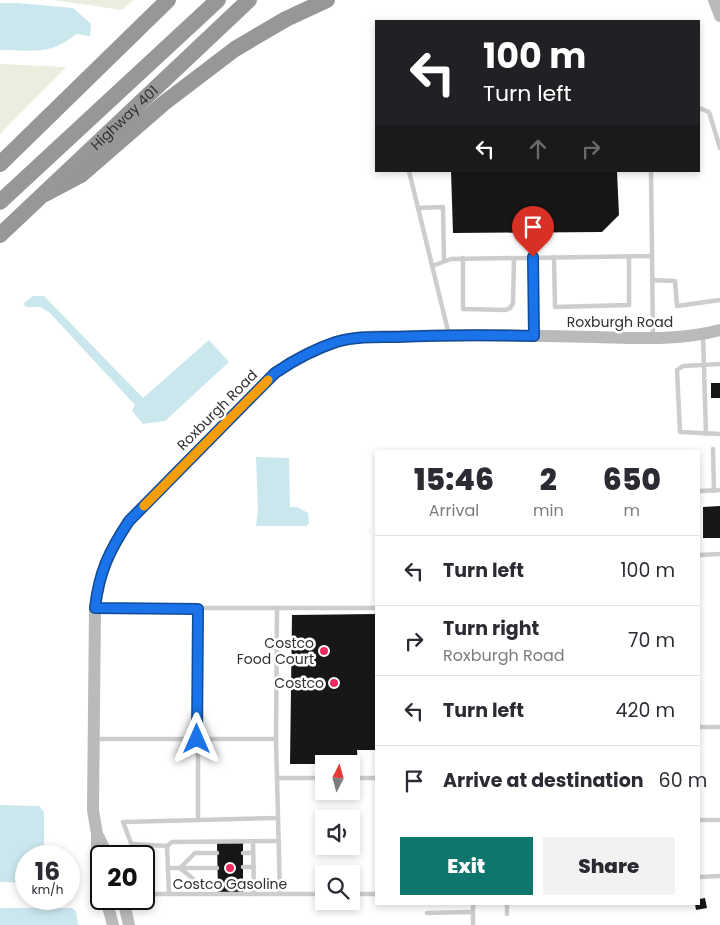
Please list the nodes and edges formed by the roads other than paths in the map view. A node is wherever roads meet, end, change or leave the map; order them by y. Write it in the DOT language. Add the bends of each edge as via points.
graph roads {
  1 [pos="168,0"];
  2 [pos="218,0"];
  3 [pos="249,0"];
  4 [pos="327,0"];
  5 [pos="714,0"];
  6 [pos="720,16"];
  7 [pos="700,108"];
  8 [pos="720,148"];
  9 [pos="0,164"];
  10 [pos="409,172"];
  11 [pos="651,172"];
  12 [pos="45,194"];
  13 [pos="0,202"];
  14 [pos="418,208"];
  15 [pos="0,235"];
  16 [pos="629,256"];
  17 [pos="652,256"];
  18 [pos="533,257"];
  19 [pos="554,257"];
  20 [pos="463,258"];
  21 [pos="514,258"];
  22 [pos="444,261"];
  23 [pos="432,266"];
  24 [pos="652,280"];
  25 [pos="720,300"];
  26 [pos="720,330"];
  27 [pos="449,335"];
  28 [pos="702,335"];
  29 [pos="534,336"];
  30 [pos="653,338"];
  31 [pos="704,364"];
  32 [pos="720,364"];
  33 [pos="706,434"];
  34 [pos="720,434"];
  35 [pos="713,449"];
  36 [pos="700,491"];
  37 [pos="717,491"];
  38 [pos="720,554"];
  39 [pos="700,555"];
  40 [pos="95,608"];
  41 [pos="277,608"];
  42 [pos="375,608"];
  43 [pos="198,609"];
  44 [pos="700,727"];
  45 [pos="720,727"];
  46 [pos="94,739"];
  47 [pos="197,739"];
  48 [pos="276,739"];
  49 [pos="277,778"];
  50 [pos="315,778"];
  51 [pos="360,778"];
  52 [pos="375,778"];
  53 [pos="278,818"];
  54 [pos="198,819"];
  55 [pos="700,820"];
  56 [pos="720,820"];
  57 [pos="97,834"];
  58 [pos="253,841"];
  59 [pos="279,841"];
  60 [pos="132,844"];
  61 [pos="97,845"];
  62 [pos="102,845"];
  63 [pos="167,846"];
  64 [pos="217,853"];
  65 [pos="243,853"];
  66 [pos="253,853"];
  67 [pos="243,867"];
  68 [pos="254,867"];
  69 [pos="168,868"];
  70 [pos="180,868"];
  71 [pos="217,868"];
  72 [pos="720,876"];
  73 [pos="700,877"];
  74 [pos="218,882"];
  75 [pos="243,882"];
  76 [pos="254,882"];
  77 [pos="155,894"];
  78 [pos="169,894"];
  79 [pos="254,894"];
  80 [pos="280,894"];
  81 [pos="315,894"];
  82 [pos="360,894"];
  83 [pos="375,894"];
  84 [pos="472,905"];
  85 [pos="507,905"];
  86 [pos="109,910"];
  87 [pos="126,910"];
  88 [pos="427,912"];
  89 [pos="473,912"];
  90 [pos="507,914"];
  91 [pos="113,925"];
  92 [pos="129,925"];
  93 [pos="473,925"];
  1 -- 9 [label="highway"];
  2 -- 13 [label="highway, Highway 401"];
  3 -- 12 [label="highway, Highway 401"];
  4 -- 12 [label="highway" via="286,19 235,49 164,103 81,175"];
  5 -- 6 [label="street"];
  7 -- 8 [label="lane" via="709,112"];
  10 -- 14 [label="lane"];
  11 -- 17 [label="lane"];
  12 -- 15 [label="highway, Highway 401"];
  14 -- 22 [label="lane" via="443,207"];
  14 -- 23 [label="lane"];
  16 -- 17 [label="lane"];
  16 -- 19 [label="lane"];
  16 -- 19 [label="lane" via="629,305 554,307"];
  17 -- 24 [label="lane"];
  18 -- 19 [label="lane"];
  18 -- 21 [label="lane"];
  18 -- 29 [label="lane"];
  20 -- 21 [label="lane"];
  20 -- 21 [label="lane" via="464,309 506,310 513,303"];
  20 -- 22 [label="lane"];
  22 -- 23 [label="lane"];
  23 -- 27 [label="lane"];
  24 -- 25 [label="lane" via="675,281 676,306"];
  24 -- 30 [label="lane"];
  26 -- 28 [label="street, Roxburgh Road"];
  27 -- 29 [label="street, Roxburgh Road"];
  27 -- 40 [label="street, Roxburgh Road" via="362,337 338,342 275,373 129,521 112,547 101,577"];
  28 -- 30 [label="street, Roxburgh Road"];
  28 -- 31 [label="lane"];
  29 -- 30 [label="street, Roxburgh Road"];
  31 -- 32 [label="lane"];
  31 -- 33 [label="lane"];
  31 -- 33 [label="lane" via="683,366 677,370 680,432"];
  33 -- 34 [label="lane"];
  35 -- 37 [label="lane"];
  36 -- 37 [label="lane"];
  38 -- 39 [label="lane"];
  40 -- 43 [label="lane"];
  40 -- 46 [label="street, Roxburgh Road"];
  41 -- 42 [label="lane"];
  41 -- 43 [label="lane"];
  41 -- 48 [label="lane"];
  43 -- 47 [label="lane"];
  44 -- 45 [label="lane"];
  46 -- 47 [label="lane"];
  46 -- 57 [label="street, Roxburgh Road" via="93,810"];
  47 -- 48 [label="lane"];
  47 -- 54 [label="lane"];
  48 -- 49 [label="lane"];
  49 -- 50 [label="lane"];
  49 -- 53 [label="lane"];
  51 -- 52 [label="lane"];
  53 -- 54 [label="lane"];
  53 -- 59 [label="lane"];
  54 -- 60 [label="lane" via="123,822"];
  55 -- 56 [label="lane"];
  57 -- 61 [label="street, Roxburgh Road"];
  57 -- 62 [label="street, Roxburgh Road"];
  58 -- 59 [label="lane"];
  58 -- 63 [label="lane" via="172,842"];
  58 -- 66 [label="lane"];
  59 -- 80 [label="lane"];
  60 -- 63 [label="lane"];
  63 -- 69 [label="lane"];
  64 -- 70 [label="lane" via="195,853"];
  65 -- 66 [label="lane"];
  66 -- 68 [label="lane"];
  67 -- 68 [label="lane"];
  68 -- 76 [label="lane"];
  69 -- 70 [label="lane"];
  69 -- 78 [label="lane"];
  70 -- 71 [label="lane"];
  70 -- 74 [label="lane" via="197,882"];
  72 -- 73 [label="lane"];
  75 -- 76 [label="lane"];
  76 -- 79 [label="lane"];
  77 -- 78 [label="lane"];
  78 -- 79 [label="lane"];
  79 -- 80 [label="lane"];
  80 -- 81 [label="lane"];
  82 -- 83 [label="lane"];
  84 -- 89 [label="lane"];
  85 -- 90 [label="lane"];
  86 -- 91 [label="street"];
  87 -- 92 [label="street"];
  88 -- 89 [label="lane"];
  89 -- 93 [label="lane"];
}
